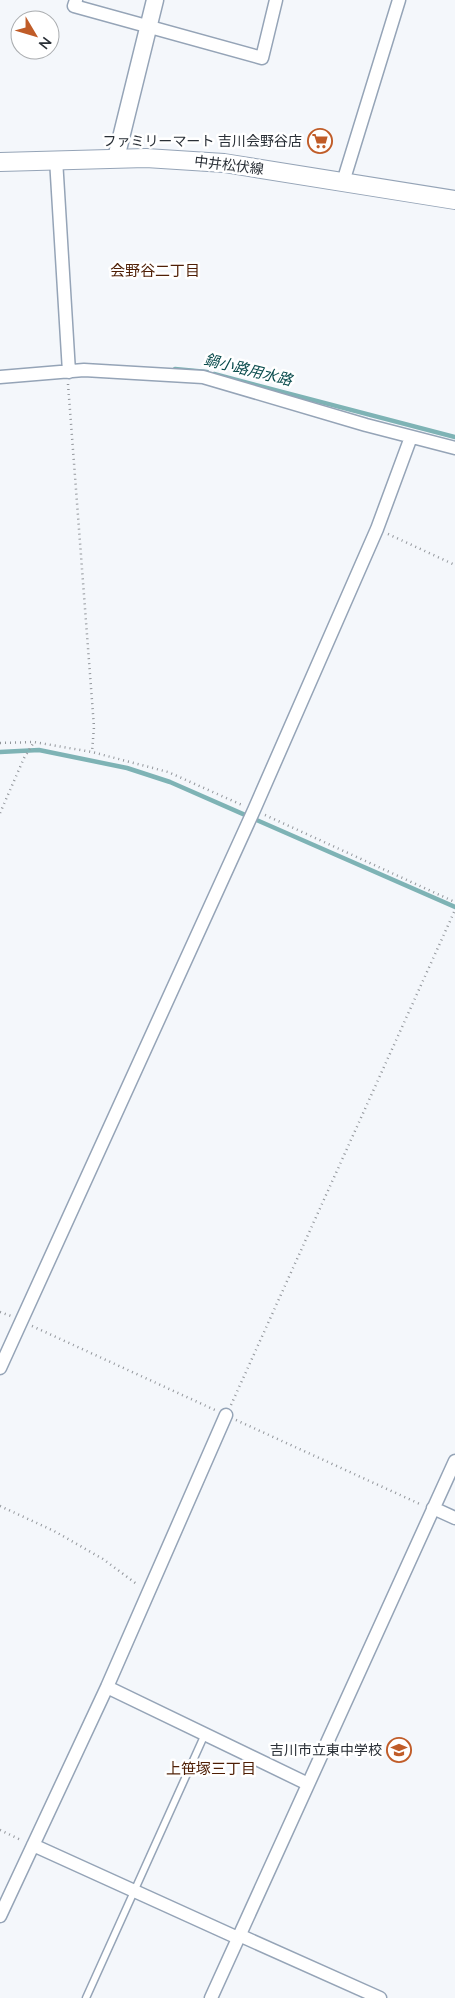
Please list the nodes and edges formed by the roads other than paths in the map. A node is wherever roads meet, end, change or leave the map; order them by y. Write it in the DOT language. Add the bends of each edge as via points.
graph roads {
  1 [pos="76,0"];
  2 [pos="156,0"];
  3 [pos="276,0"];
  4 [pos="399,0"];
  5 [pos="149,27"];
  6 [pos="116,158"];
  7 [pos="56,159"];
  8 [pos="0,162"];
  9 [pos="343,182"];
  10 [pos="455,200"];
  11 [pos="69,372"];
  12 [pos="0,377"];
  13 [pos="411,437"];
  14 [pos="455,448"];
  15 [pos="0,1368"];
  16 [pos="226,1415"];
  17 [pos="455,1461"];
  18 [pos="433,1508"];
  19 [pos="455,1518"];
  20 [pos="107,1687"];
  21 [pos="205,1734"];
  22 [pos="308,1784"];
  23 [pos="33,1845"];
  24 [pos="134,1890"];
  25 [pos="0,1916"];
  26 [pos="239,1936"];
  27 [pos="86,1998"];
  28 [pos="211,1998"];
  29 [pos="380,1998"];
  1 -- 5 [label="street" via="74,6"];
  2 -- 5 [label="street"];
  3 -- 5 [label="street" via="262,58"];
  4 -- 9 [label="street"];
  5 -- 6 [label="street"];
  6 -- 7 [label="main road, 中井松伏線"];
  6 -- 9 [label="main road, 中井松伏線" via="224,163"];
  7 -- 8 [label="main road, 中井松伏線"];
  7 -- 11 [label="street"];
  9 -- 10 [label="main road, 中井松伏線"];
  11 -- 12 [label="street"];
  11 -- 13 [label="street" via="84,370 203,377"];
  13 -- 14 [label="street"];
  13 -- 15 [label="street" via="377,529 254,810"];
  16 -- 20 [label="street"];
  17 -- 18 [label="street"];
  18 -- 19 [label="street"];
  18 -- 22 [label="street"];
  20 -- 21 [label="street"];
  20 -- 23 [label="street"];
  21 -- 22 [label="street"];
  21 -- 24 [label="lane"];
  22 -- 26 [label="street"];
  23 -- 24 [label="street"];
  23 -- 25 [label="street"];
  24 -- 26 [label="street"];
  24 -- 27 [label="lane"];
  26 -- 28 [label="street"];
  26 -- 29 [label="street"];
}
